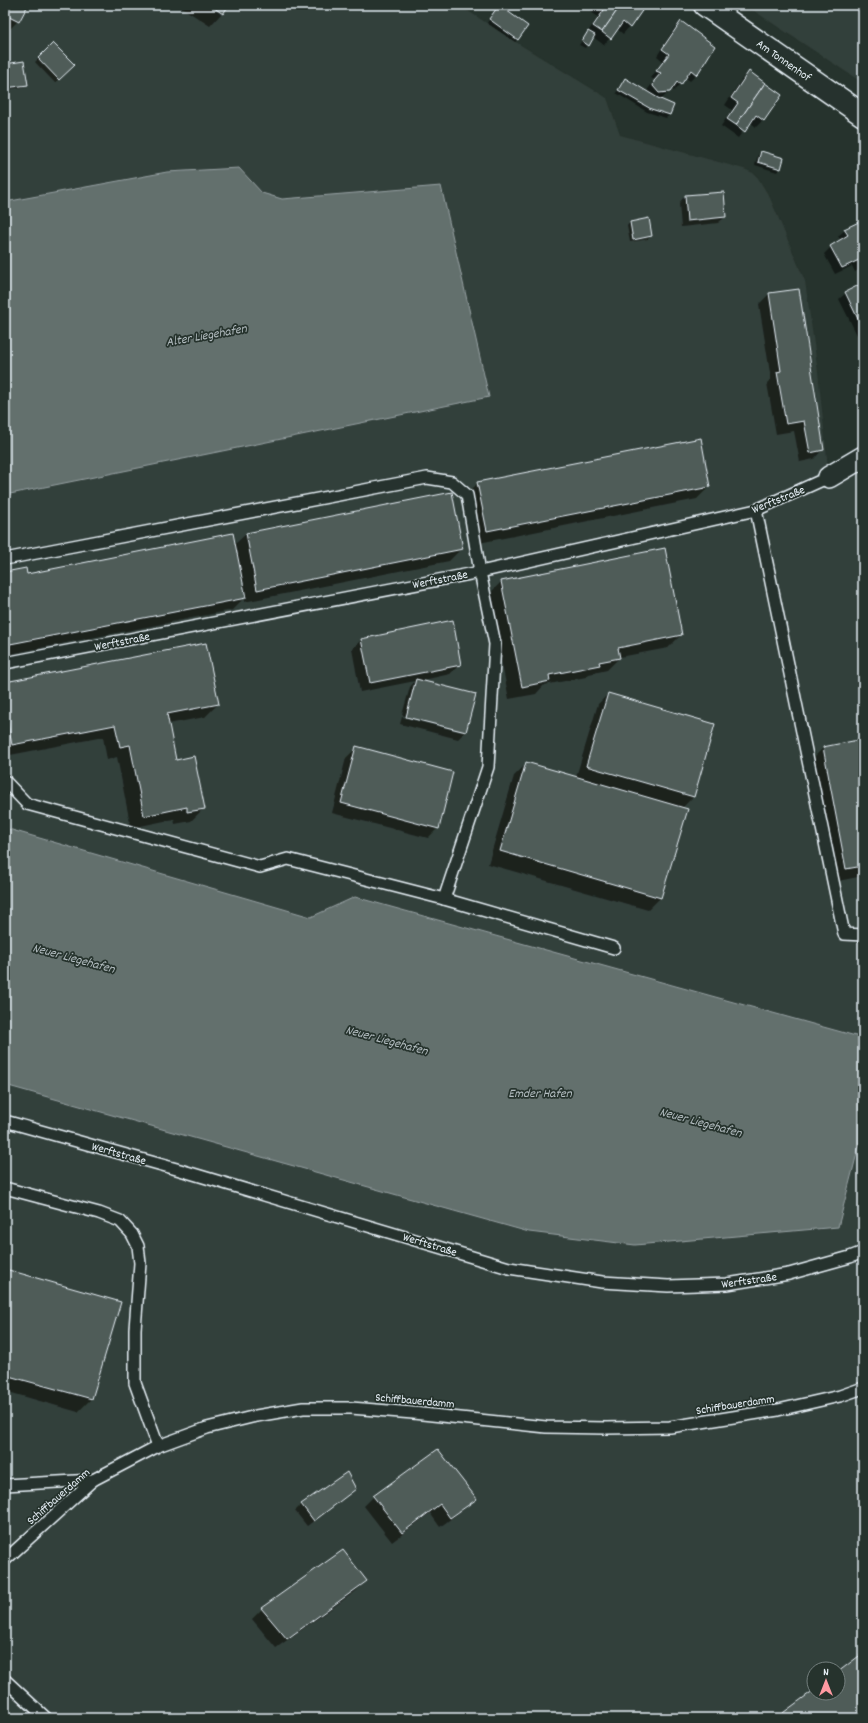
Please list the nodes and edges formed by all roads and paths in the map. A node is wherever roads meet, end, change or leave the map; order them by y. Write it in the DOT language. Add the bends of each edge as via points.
graph roads {
  1 [pos="705,5"];
  2 [pos="863,115"];
  3 [pos="863,457"];
  4 [pos="829,478"];
  5 [pos="756,510"];
  6 [pos="5,559"];
  7 [pos="480,572"];
  8 [pos="5,664"];
  9 [pos="5,781"];
  10 [pos="444,899"];
  11 [pos="863,935"];
  12 [pos="614,948"];
  13 [pos="5,1121"];
  14 [pos="5,1188"];
  15 [pos="863,1252"];
  16 [pos="863,1388"];
  17 [pos="158,1446"];
  18 [pos="93,1480"];
  19 [pos="5,1485"];
  20 [pos="5,1560"];
  21 [pos="5,1680"];
  22 [pos="46,1718"];
  1 -- 2 [label="main road, Am Tonnenhof"];
  3 -- 4 [label="street, Werftstraße"];
  4 -- 5 [label="lane, Werftstraße"];
  5 -- 7 [label="lane, Werftstraße"];
  5 -- 11 [label="lane" via="844,934"];
  6 -- 7 [label="lane" via="427,478 452,482 467,495"];
  7 -- 8 [label="lane, Werftstraße"];
  7 -- 10 [label="lane" via="495,644 488,767"];
  9 -- 10 [label="lane" via="27,804 260,867 288,859"];
  10 -- 12 [label="lane"];
  13 -- 15 [label="lane, Werftstraße" via="509,1268 602,1282 668,1286 727,1284 789,1274"];
  14 -- 17 [label="lane" via="99,1213 120,1221 132,1234 138,1246 140,1263 135,1329 135,1383"];
  16 -- 17 [label="lane, Schiffbauerdamm" via="778,1410 670,1427 546,1427 351,1408 303,1408 214,1426"];
  17 -- 18 [label="lane, Schiffbauerdamm"];
  18 -- 19 [label="lane"];
  18 -- 20 [label="lane, Schiffbauerdamm"];
  21 -- 22 [label="lane"];
}
